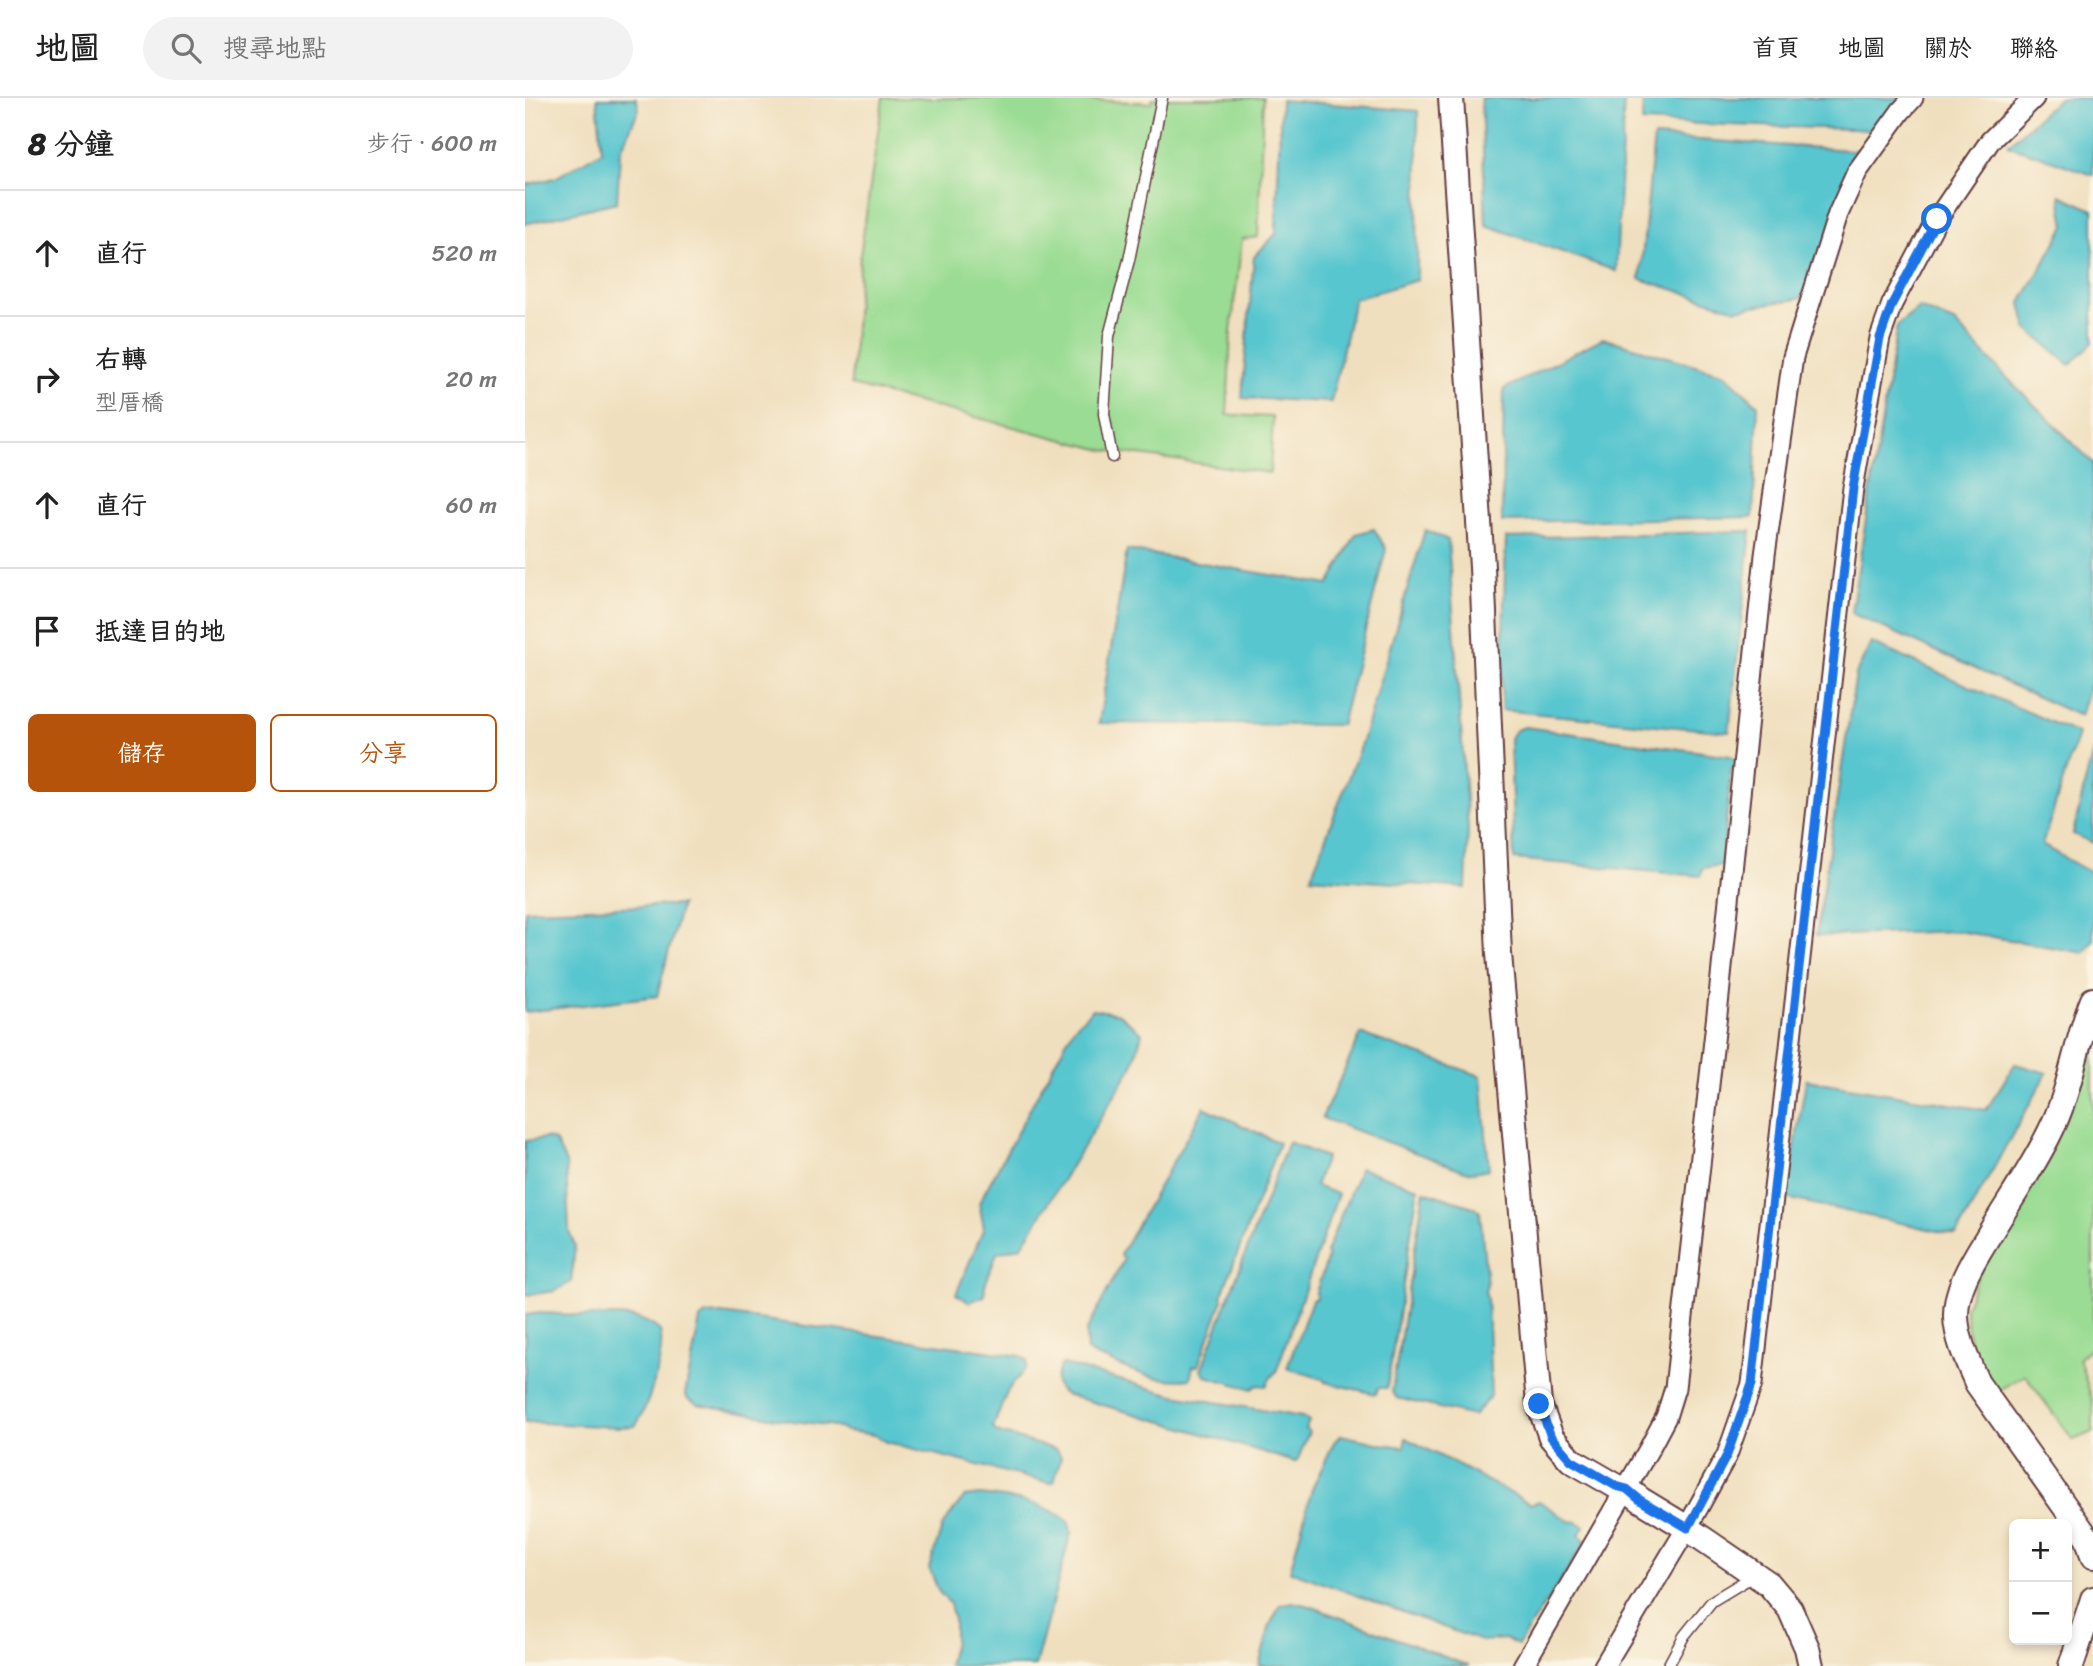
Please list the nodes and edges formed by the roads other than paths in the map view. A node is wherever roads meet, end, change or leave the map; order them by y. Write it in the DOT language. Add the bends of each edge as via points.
graph roads {
  1 [pos="1162,98"];
  2 [pos="1451,98"];
  3 [pos="1913,98"];
  4 [pos="2034,98"];
  5 [pos="1112,457"];
  6 [pos="2093,1000"];
  7 [pos="1634,1495"];
  8 [pos="1684,1525"];
  9 [pos="2093,1556"];
  10 [pos="1755,1575"];
  11 [pos="2093,1599"];
  12 [pos="1523,1666"];
  13 [pos="1604,1666"];
  14 [pos="1668,1666"];
  15 [pos="1811,1666"];
  16 [pos="2071,1666"];
  1 -- 5 [label="lane" via="1109,336 1104,414"];
  2 -- 7 [label="street" via="1482,567 1499,954 1539,1404 1551,1437 1571,1460"];
  3 -- 7 [label="street" via="1857,172 1838,214 1793,356 1765,555 1675,1388"];
  4 -- 8 [label="street" via="1990,141 1937,219 1892,304 1880,338 1853,488 1752,1384 1727,1455"];
  6 -- 9 [label="street" via="2050,1132 1969,1268 1956,1315 1977,1383 2088,1539"];
  7 -- 8 [label="street"];
  7 -- 12 [label="street"];
  8 -- 10 [label="street"];
  8 -- 13 [label="street"];
  10 -- 14 [label="lane" via="1712,1601 1684,1636"];
  10 -- 15 [label="street" via="1790,1609"];
  11 -- 16 [label="street"];
}
